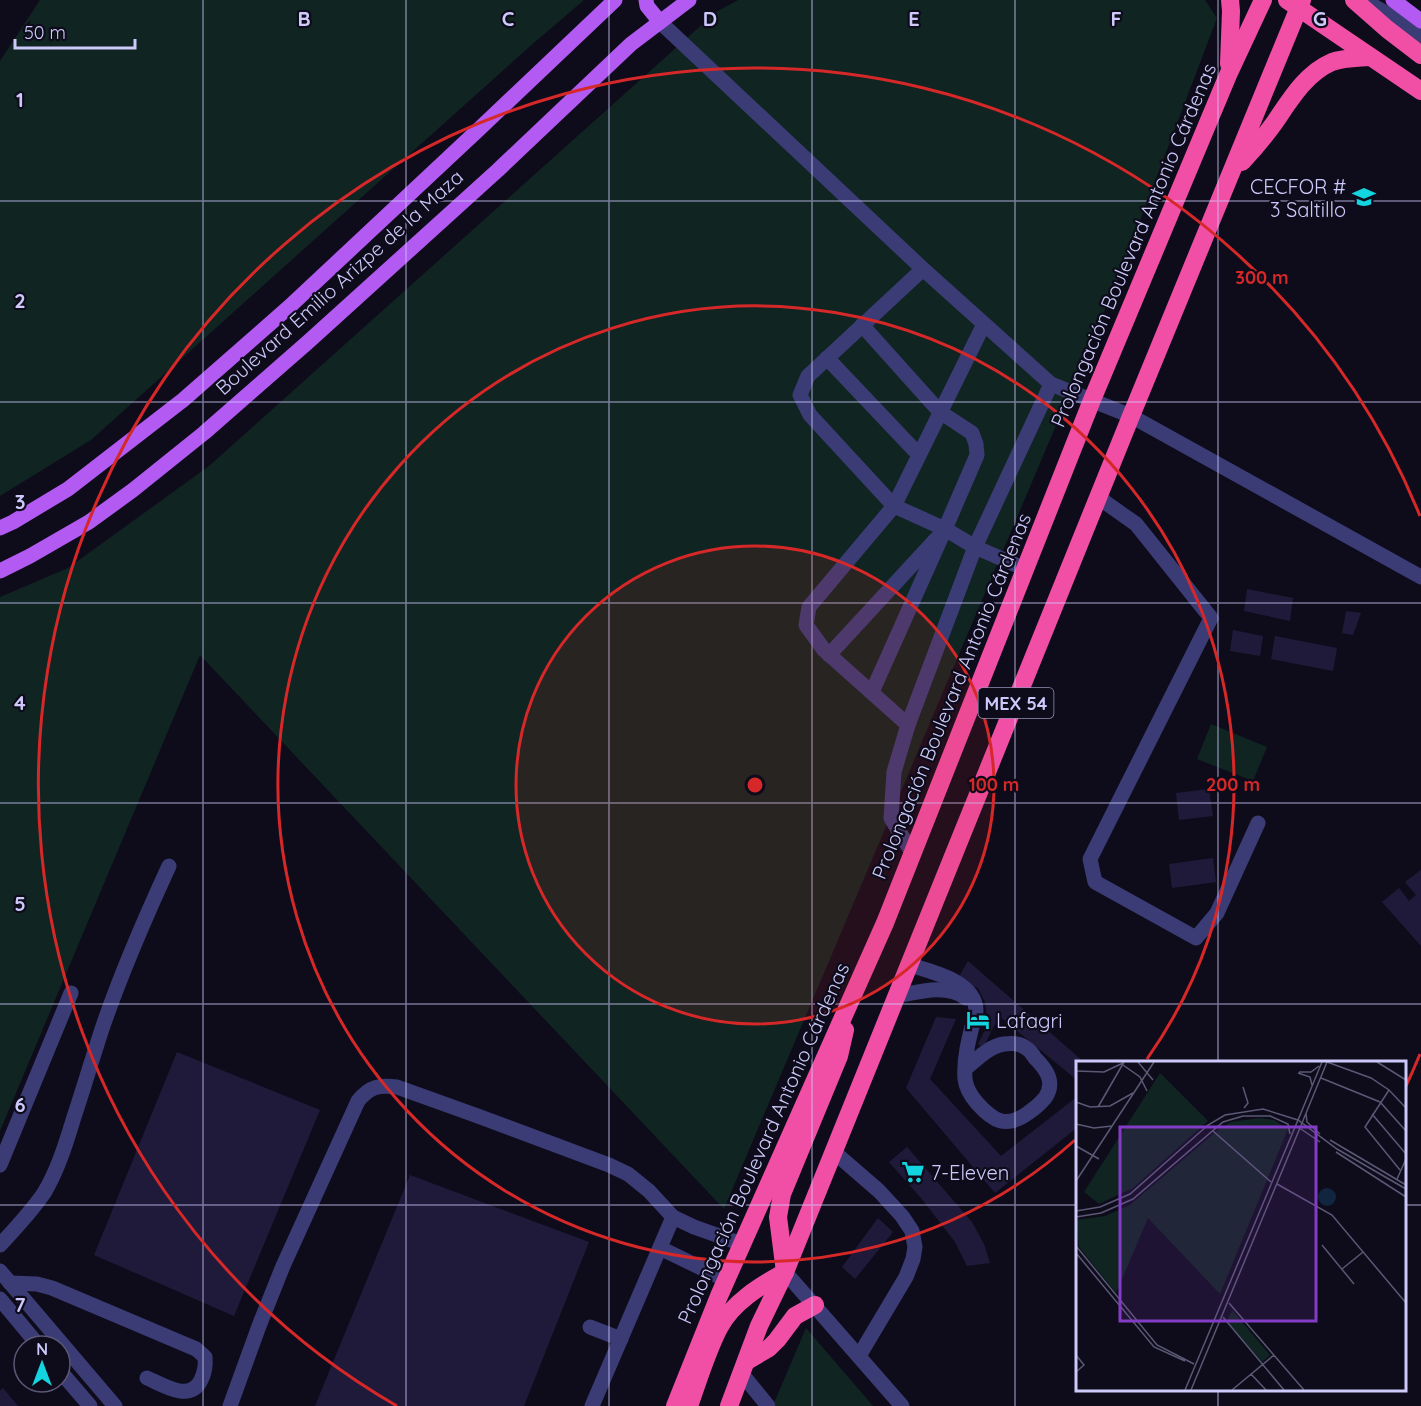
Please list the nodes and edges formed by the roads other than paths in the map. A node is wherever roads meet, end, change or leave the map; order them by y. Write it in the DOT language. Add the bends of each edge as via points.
graph roads {
  1 [pos="615,0"];
  2 [pos="646,0"];
  3 [pos="689,0"];
  4 [pos="1230,0"];
  5 [pos="1263,0"];
  6 [pos="1354,0"];
  7 [pos="1363,0"];
  8 [pos="1393,0"];
  9 [pos="1296,3"];
  10 [pos="1421,21"];
  11 [pos="660,22"];
  12 [pos="1421,36"];
  13 [pos="1421,55"];
  14 [pos="1369,57"];
  15 [pos="1228,75"];
  16 [pos="1421,91"];
  17 [pos="1232,174"];
  18 [pos="922,269"];
  19 [pos="984,324"];
  20 [pos="862,325"];
  21 [pos="827,358"];
  22 [pos="1051,384"];
  23 [pos="1092,400"];
  24 [pos="940,412"];
  25 [pos="1131,416"];
  26 [pos="919,455"];
  27 [pos="1099,498"];
  28 [pos="894,506"];
  29 [pos="0,528"];
  30 [pos="945,530"];
  31 [pos="975,547"];
  32 [pos="1025,569"];
  33 [pos="0,571"];
  34 [pos="1421,577"];
  35 [pos="829,654"];
  36 [pos="872,692"];
  37 [pos="908,725"];
  38 [pos="1258,823"];
  39 [pos="913,854"];
  40 [pos="169,866"];
  41 [pos="910,965"];
  42 [pos="71,993"];
  43 [pos="897,996"];
  44 [pos="846,1008"];
  45 [pos="974,1020"];
  46 [pos="965,1068"];
  47 [pos="834,1152"];
  48 [pos="0,1164"];
  49 [pos="673,1217"];
  50 [pos="742,1244"];
  51 [pos="0,1245"];
  52 [pos="660,1248"];
  53 [pos="0,1271"];
  54 [pos="785,1272"];
  55 [pos="726,1280"];
  56 [pos="10,1283"];
  57 [pos="0,1299"];
  58 [pos="815,1305"];
  59 [pos="590,1327"];
  60 [pos="29,1334"];
  61 [pos="621,1339"];
  62 [pos="860,1356"];
  63 [pos="744,1368"];
  64 [pos="147,1378"];
  65 [pos="72,1385"];
  66 [pos="90,1406"];
  67 [pos="115,1406"];
  68 [pos="230,1406"];
  69 [pos="592,1406"];
  70 [pos="675,1406"];
  71 [pos="689,1406"];
  72 [pos="729,1406"];
  73 [pos="768,1406"];
  74 [pos="902,1406"];
  1 -- 29 [label="main road, Boulevard Emilio Arizpe de la Maza" via="297,299 183,400 68,489"];
  2 -- 11 [label="main road"];
  3 -- 11 [label="main road, Boulevard Emilio Arizpe de la Maza"];
  4 -- 15 [label="highway"];
  5 -- 15 [label="highway, Prolongación Boulevard Antonio Cárdenas / MEX 54"];
  6 -- 13 [label="highway"];
  7 -- 12 [label="street"];
  8 -- 10 [label="main road"];
  9 -- 14 [label="highway"];
  9 -- 17 [label="highway, MEX 54"];
  11 -- 18 [label="street"];
  11 -- 33 [label="main road, Boulevard Emilio Arizpe de la Maza" via="631,44 498,170 204,433 89,522"];
  14 -- 16 [label="highway"];
  14 -- 17 [label="highway" via="1335,61 1310,76"];
  15 -- 23 [label="highway, Prolongación Boulevard Antonio Cárdenas / MEX 54"];
  17 -- 25 [label="highway, MEX 54"];
  18 -- 19 [label="street"];
  18 -- 20 [label="street"];
  19 -- 22 [label="street"];
  19 -- 24 [label="street"];
  20 -- 21 [label="street"];
  20 -- 24 [label="street"];
  21 -- 26 [label="street"];
  21 -- 28 [label="street" via="807,376 800,395 810,414"];
  22 -- 23 [label="street"];
  22 -- 31 [label="street"];
  23 -- 25 [label="street"];
  23 -- 32 [label="highway, Prolongación Boulevard Antonio Cárdenas / MEX 54"];
  24 -- 26 [label="street"];
  24 -- 30 [label="street" via="972,433 977,455"];
  25 -- 27 [label="highway, MEX 54"];
  25 -- 34 [label="street"];
  26 -- 28 [label="street"];
  27 -- 38 [label="street" via="1136,524 1211,618 1090,859 1095,882 1196,938 1217,913"];
  27 -- 41 [label="highway, MEX 54"];
  28 -- 30 [label="street"];
  28 -- 35 [label="street" via="809,607 806,625"];
  30 -- 31 [label="street"];
  30 -- 35 [label="street"];
  30 -- 36 [label="street"];
  31 -- 32 [label="street"];
  31 -- 37 [label="street"];
  32 -- 39 [label="highway, Prolongación Boulevard Antonio Cárdenas / MEX 54"];
  35 -- 36 [label="street"];
  36 -- 37 [label="street"];
  37 -- 39 [label="street" via="894,772 891,818"];
  39 -- 44 [label="highway, Prolongación Boulevard Antonio Cárdenas / MEX 54"];
  40 -- 51 [label="street" via="120,980 55,1171 30,1213"];
  41 -- 43 [label="highway, MEX 54"];
  41 -- 45 [label="street" via="963,986 975,1002"];
  42 -- 48 [label="street"];
  43 -- 45 [label="street" via="960,993 969,1001"];
  43 -- 47 [label="highway, MEX 54"];
  44 -- 50 [label="highway, Prolongación Boulevard Antonio Cárdenas / MEX 54"];
  44 -- 54 [label="highway" via="839,1056 782,1194 778,1217"];
  45 -- 46 [label="street"];
  46 -- 46 [label="street" via="998,1046 1020,1045 1046,1069 1049,1088 1044,1100 1021,1118 1001,1122 972,1097"];
  47 -- 54 [label="highway, MEX 54"];
  47 -- 62 [label="street" via="902,1216 912,1231 915,1246 906,1277"];
  49 -- 50 [label="street"];
  49 -- 52 [label="street"];
  49 -- 68 [label="street" via="649,1191 609,1165 397,1087 375,1087 358,1101 315,1194"];
  50 -- 55 [label="highway, Prolongación Boulevard Antonio Cárdenas / MEX 54"];
  52 -- 55 [label="street"];
  52 -- 61 [label="street"];
  53 -- 56 [label="street"];
  54 -- 58 [label="street"];
  54 -- 63 [label="highway, MEX 54"];
  54 -- 71 [label="highway" via="743,1299 720,1328"];
  55 -- 70 [label="highway, Prolongación Boulevard Antonio Cárdenas / MEX 54"];
  56 -- 64 [label="street" via="37,1284 67,1293 196,1349 205,1357 205,1371 195,1389 181,1392"];
  56 -- 67 [label="street"];
  57 -- 60 [label="street"];
  58 -- 62 [label="street"];
  58 -- 63 [label="highway" via="795,1316 777,1340"];
  59 -- 61 [label="street"];
  61 -- 69 [label="street"];
  62 -- 74 [label="street"];
  63 -- 72 [label="highway, MEX 54"];
  63 -- 73 [label="street"];
  65 -- 66 [label="street"];
}
